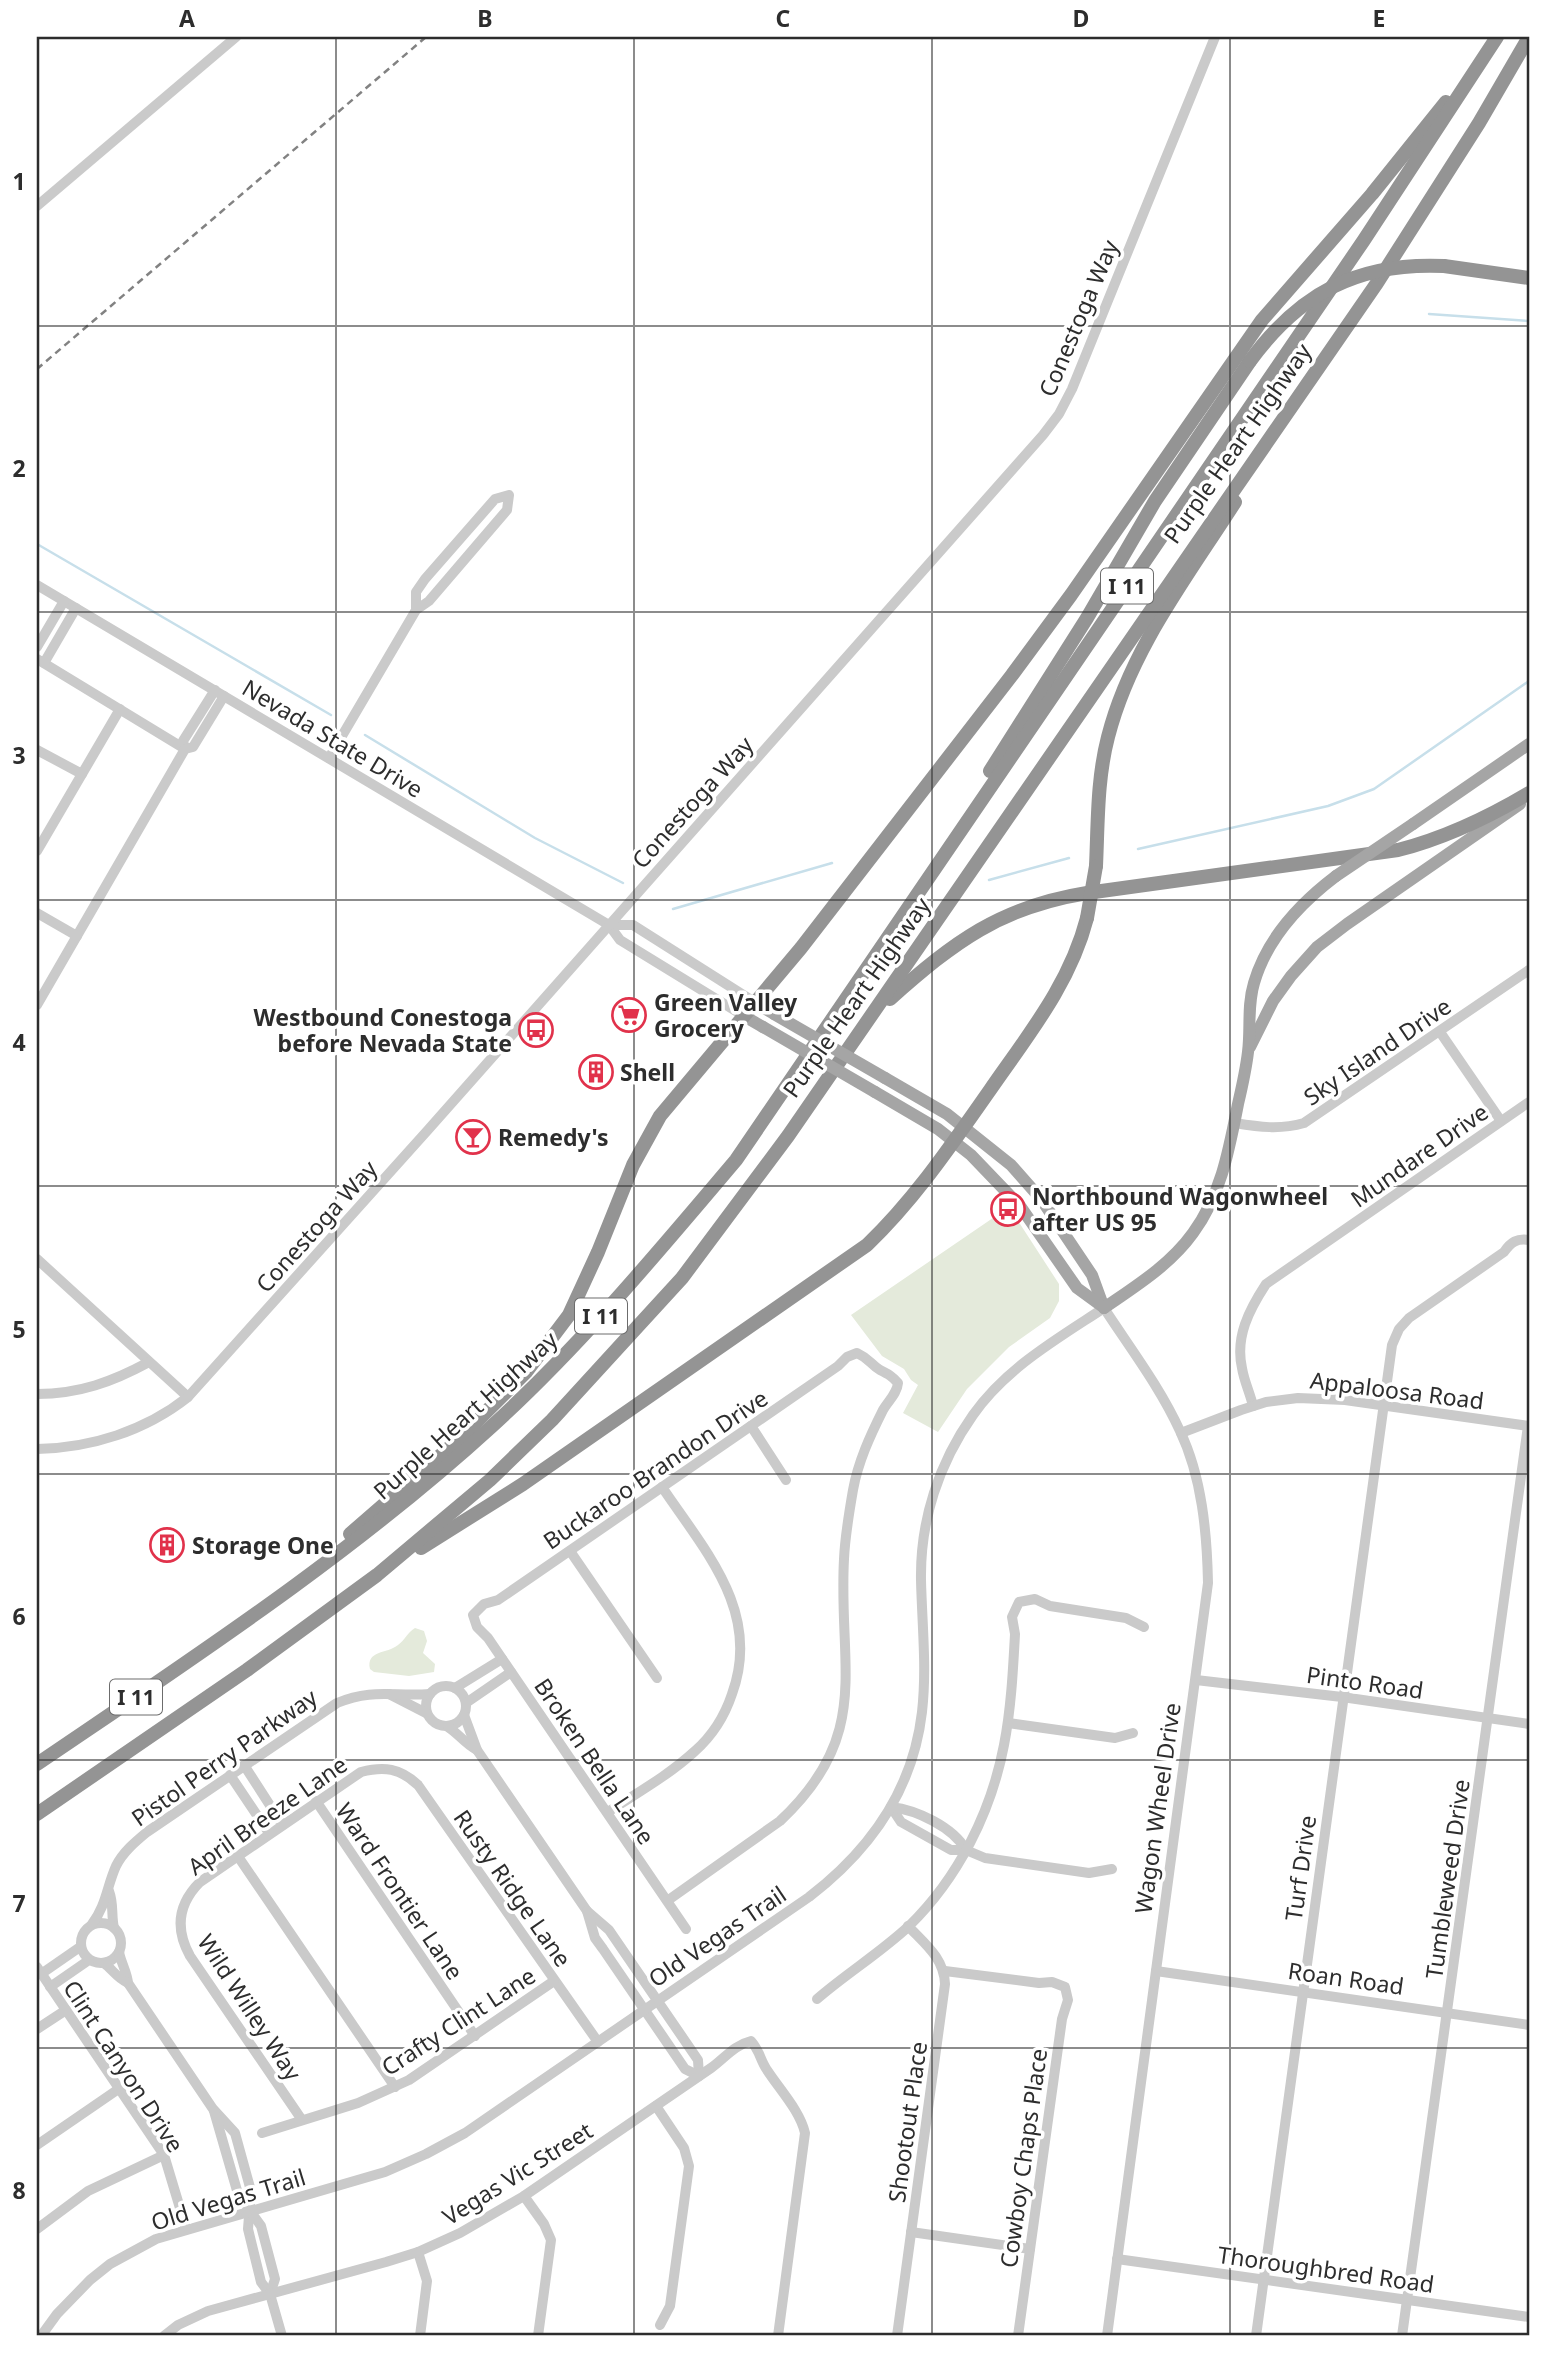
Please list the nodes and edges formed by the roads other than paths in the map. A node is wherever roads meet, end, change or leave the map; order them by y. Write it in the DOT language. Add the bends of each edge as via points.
graph roads {
  1 [pos="236,37"];
  2 [pos="1215,37"];
  3 [pos="1494,37"];
  4 [pos="1529,37"];
  5 [pos="37,206"];
  6 [pos="1529,278"];
  7 [pos="1377,283"];
  8 [pos="37,585"];
  9 [pos="64,601"];
  10 [pos="76,608"];
  11 [pos="416,610"];
  12 [pos="37,647"];
  13 [pos="40,661"];
  14 [pos="219,693"];
  15 [pos="120,709"];
  16 [pos="1529,744"];
  17 [pos="185,749"];
  18 [pos="37,750"];
  19 [pos="329,758"];
  20 [pos="82,774"];
  21 [pos="1529,795"];
  22 [pos="37,851"];
  23 [pos="37,913"];
  24 [pos="609,925"];
  25 [pos="891,932"];
  26 [pos="77,936"];
  27 [pos="1529,970"];
  28 [pos="756,1003"];
  29 [pos="37,1005"];
  30 [pos="873,1014"];
  31 [pos="744,1016"];
  32 [pos="1440,1032"];
  33 [pos="1248,1051"];
  34 [pos="1529,1102"];
  35 [pos="1501,1121"];
  36 [pos="1235,1123"];
  37 [pos="966,1127"];
  38 [pos="955,1142"];
  39 [pos="1529,1240"];
  40 [pos="37,1259"];
  41 [pos="1104,1308"];
  42 [pos="149,1363"];
  43 [pos="37,1394"];
  44 [pos="188,1397"];
  45 [pos="1382,1405"];
  46 [pos="1253,1406"];
  47 [pos="751,1426"];
  48 [pos="1529,1426"];
  49 [pos="1181,1433"];
  50 [pos="37,1449"];
  51 [pos="786,1480"];
  52 [pos="662,1487"];
  53 [pos="570,1551"];
  54 [pos="377,1576"];
  55 [pos="473,1615"];
  56 [pos="1144,1627"];
  57 [pos="236,1629"];
  58 [pos="502,1659"];
  59 [pos="511,1672"];
  60 [pos="657,1678"];
  61 [pos="1196,1680"];
  62 [pos="456,1688"];
  63 [pos="389,1694"];
  64 [pos="430,1694"];
  65 [pos="1342,1697"];
  66 [pos="466,1703"];
  67 [pos="426,1713"];
  68 [pos="464,1715"];
  69 [pos="1488,1719"];
  70 [pos="1008,1723"];
  71 [pos="1529,1724"];
  72 [pos="448,1727"];
  73 [pos="1133,1733"];
  74 [pos="477,1750"];
  75 [pos="37,1764"];
  76 [pos="243,1766"];
  77 [pos="387,1768"];
  78 [pos="230,1775"];
  79 [pos="316,1801"];
  80 [pos="891,1807"];
  81 [pos="608,1812"];
  82 [pos="37,1814"];
  83 [pos="282,1824"];
  84 [pos="269,1833"];
  85 [pos="965,1850"];
  86 [pos="237,1855"];
  87 [pos="1112,1869"];
  88 [pos="109,1891"];
  89 [pos="667,1900"];
  90 [pos="181,1910"];
  91 [pos="587,1911"];
  92 [pos="92,1924"];
  93 [pos="908,1926"];
  94 [pos="114,1928"];
  95 [pos="686,1930"];
  96 [pos="80,1947"];
  97 [pos="119,1952"];
  98 [pos="89,1960"];
  99 [pos="104,1963"];
  100 [pos="39,1970"];
  101 [pos="1156,1970"];
  102 [pos="945,1971"];
  103 [pos="554,1981"];
  104 [pos="128,1983"];
  105 [pos="50,1986"];
  106 [pos="1303,1992"];
  107 [pos="817,1999"];
  108 [pos="657,2001"];
  109 [pos="646,2009"];
  110 [pos="66,2010"];
  111 [pos="1448,2013"];
  112 [pos="1529,2025"];
  113 [pos="37,2029"];
  114 [pos="475,2036"];
  115 [pos="598,2042"];
  116 [pos="699,2077"];
  117 [pos="395,2087"];
  118 [pos="120,2088"];
  119 [pos="656,2106"];
  120 [pos="302,2120"];
  121 [pos="262,2133"];
  122 [pos="37,2145"];
  123 [pos="164,2155"];
  124 [pos="524,2196"];
  125 [pos="250,2211"];
  126 [pos="186,2228"];
  127 [pos="37,2229"];
  128 [pos="911,2232"];
  129 [pos="1030,2249"];
  130 [pos="418,2252"];
  131 [pos="1117,2259"];
  132 [pos="1264,2280"];
  133 [pos="270,2294"];
  134 [pos="1407,2301"];
  135 [pos="1529,2317"];
  136 [pos="660,2325"];
  137 [pos="41,2336"];
  138 [pos="164,2336"];
  139 [pos="282,2336"];
  140 [pos="420,2336"];
  141 [pos="538,2336"];
  142 [pos="778,2336"];
  143 [pos="897,2336"];
  144 [pos="1018,2336"];
  145 [pos="1107,2336"];
  146 [pos="1256,2336"];
  147 [pos="1402,2336"];
  1 -- 5 [label="street"];
  2 -- 24 [label="street, Conestoga Way" via="1059,414"];
  3 -- 25 [label="highway, Purple Heart Highway / I 11" via="1364,240"];
  3 -- 28 [label="highway" via="1372,194 1262,320 1012,675"];
  4 -- 7 [label="highway, Purple Heart Highway / I 11"];
  6 -- 25 [label="highway, bridge" via="1444,266 1382,269 1327,290 1287,317 1250,361 1144,517 1087,618"];
  7 -- 30 [label="highway, Purple Heart Highway / I 11"];
  7 -- 37 [label="highway, bridge" via="1155,627 1129,675 1108,738 1096,866 1075,955 1051,1002"];
  8 -- 9 [label="street, Nevada State Drive"];
  9 -- 10 [label="street, Nevada State Drive"];
  9 -- 12 [label="street"];
  10 -- 13 [label="street"];
  10 -- 14 [label="street, Nevada State Drive"];
  11 -- 11 [label="street" via="429,601 507,510 509,495 495,499 425,579 416,592"];
  11 -- 19 [label="street"];
  13 -- 15 [label="street"];
  14 -- 17 [label="street" via="193,747"];
  14 -- 19 [label="street, Nevada State Drive"];
  15 -- 17 [label="street"];
  15 -- 20 [label="street"];
  16 -- 33 [label="main road, bridge" via="1336,876 1298,909 1261,962 1253,985"];
  17 -- 26 [label="street"];
  18 -- 20 [label="street"];
  19 -- 24 [label="street, Nevada State Drive"];
  20 -- 22 [label="street"];
  21 -- 30 [label="highway" via="1457,831 1398,850 1039,903 1001,917 956,943"];
  21 -- 33 [label="main road" via="1317,947 1273,1001"];
  23 -- 26 [label="street"];
  24 -- 28 [label="street, Nevada State Drive" via="633,925"];
  24 -- 31 [label="street, Nevada State Drive" via="620,940"];
  24 -- 44 [label="street, Conestoga Way"];
  25 -- 57 [label="highway, Purple Heart Highway / I 11" via="736,1160 580,1341 492,1426 384,1519"];
  26 -- 29 [label="street"];
  27 -- 32 [label="street, Sky Island Drive"];
  28 -- 31 [label="highway"];
  28 -- 37 [label="main road, Wagon Wheel Drive, bridge"];
  30 -- 54 [label="highway, Purple Heart Highway / I 11" via="740,1203 646,1319 490,1480"];
  31 -- 38 [label="main road, Wagon Wheel Drive, bridge"];
  31 -- 57 [label="highway" via="660,1116 633,1165 569,1315 526,1372 457,1441"];
  32 -- 35 [label="street"];
  32 -- 36 [label="street, Sky Island Drive" via="1304,1123 1273,1129"];
  33 -- 36 [label="main road"];
  34 -- 35 [label="street, Mundare Drive"];
  35 -- 46 [label="street, Mundare Drive" via="1266,1284 1250,1308 1239,1345"];
  36 -- 41 [label="main road" via="1220,1182 1194,1233 1158,1269"];
  37 -- 38 [label="highway"];
  37 -- 41 [label="main road, Wagon Wheel Drive" via="1011,1165 1041,1199 1092,1275"];
  38 -- 41 [label="main road, Wagon Wheel Drive" via="1003,1187 1077,1288"];
  38 -- 54 [label="highway" via="888,1225 845,1262 523,1484"];
  39 -- 45 [label="street, Turf Drive" via="1511,1243 1399,1329 1391,1345"];
  40 -- 42 [label="street"];
  41 -- 49 [label="street, Wagon Wheel Drive"];
  41 -- 80 [label="street, Old Vegas Trail" via="1003,1379 974,1413 942,1469 922,1551 922,1713 911,1762"];
  42 -- 43 [label="street" via="91,1389"];
  42 -- 44 [label="street"];
  44 -- 50 [label="street, Conestoga Way" via="128,1432 78,1447"];
  45 -- 46 [label="street, Appaloosa Road" via="1297,1398"];
  45 -- 48 [label="street, Appaloosa Road"];
  45 -- 65 [label="street, Turf Drive"];
  46 -- 49 [label="street, Appaloosa Road"];
  47 -- 51 [label="street"];
  47 -- 52 [label="street, Buckaroo Brandon Drive"];
  47 -- 89 [label="street, Buckaroo Brandon Drive" via="857,1353 898,1383 861,1462 849,1511 844,1559 846,1698 835,1744 796,1807"];
  48 -- 69 [label="street, Tumbleweed Drive"];
  49 -- 61 [label="street, Wagon Wheel Drive" via="1199,1497 1208,1567"];
  52 -- 53 [label="street, Buckaroo Brandon Drive"];
  52 -- 81 [label="street" via="730,1594 740,1632 739,1668 730,1701 707,1738 685,1760"];
  53 -- 55 [label="street, Buckaroo Brandon Drive"];
  53 -- 60 [label="street"];
  54 -- 82 [label="highway, Purple Heart Highway / I 11"];
  55 -- 58 [label="street, Broken Bella Lane"];
  56 -- 70 [label="street" via="1126,1618 1035,1600 1019,1602 1012,1617 1016,1634"];
  57 -- 75 [label="highway, Purple Heart Highway / I 11"];
  58 -- 59 [label="street, Broken Bella Lane"];
  58 -- 62 [label="street"];
  59 -- 66 [label="street"];
  59 -- 81 [label="street, Broken Bella Lane"];
  61 -- 65 [label="street, Pinto Road"];
  61 -- 101 [label="street, Wagon Wheel Drive"];
  62 -- 64 [label="street" via="443,1686"];
  62 -- 66 [label="street"];
  63 -- 64 [label="street, Pistol Perry Parkway"];
  63 -- 67 [label="street"];
  63 -- 76 [label="street, Pistol Perry Parkway" via="363,1694 337,1703"];
  64 -- 67 [label="street"];
  65 -- 69 [label="street, Pinto Road"];
  65 -- 106 [label="street, Turf Drive"];
  66 -- 68 [label="street"];
  67 -- 72 [label="street" via="436,1724"];
  68 -- 72 [label="street"];
  68 -- 74 [label="street"];
  69 -- 71 [label="street, Pinto Road"];
  69 -- 111 [label="street, Tumbleweed Drive"];
  70 -- 73 [label="street" via="1115,1738"];
  70 -- 85 [label="street" via="990,1797"];
  72 -- 74 [label="street"];
  74 -- 91 [label="street"];
  76 -- 78 [label="street, Pistol Perry Parkway"];
  76 -- 83 [label="street"];
  77 -- 79 [label="street, April Breeze Lane" via="361,1772"];
  77 -- 103 [label="street, Rusty Ridge Lane" via="408,1775 418,1785"];
  78 -- 84 [label="street"];
  78 -- 88 [label="street, Pistol Perry Parkway" via="132,1845 117,1865"];
  79 -- 83 [label="street, April Breeze Lane"];
  79 -- 114 [label="street, Ward Frontier Lane"];
  80 -- 85 [label="street" via="901,1822 951,1850"];
  80 -- 108 [label="street, Old Vegas Trail" via="854,1859 825,1885"];
  81 -- 89 [label="street, Broken Bella Lane"];
  83 -- 84 [label="street, April Breeze Lane"];
  84 -- 86 [label="street, April Breeze Lane"];
  85 -- 87 [label="street" via="985,1858 1089,1872"];
  85 -- 93 [label="street" via="946,1882"];
  86 -- 90 [label="street, April Breeze Lane" via="191,1890"];
  86 -- 117 [label="street"];
  88 -- 92 [label="street, Pistol Perry Parkway"];
  88 -- 94 [label="street, Pistol Perry Parkway"];
  89 -- 95 [label="street, Broken Bella Lane"];
  90 -- 120 [label="street, Wild Willey Way" via="180,1932 190,1956"];
  91 -- 108 [label="street" via="609,1930"];
  91 -- 109 [label="street" via="595,1938"];
  92 -- 94 [label="street"];
  92 -- 96 [label="street" via="83,1933"];
  93 -- 102 [label="street"];
  93 -- 107 [label="street"];
  94 -- 97 [label="street" via="120,1937"];
  96 -- 98 [label="street"];
  96 -- 100 [label="street"];
  97 -- 99 [label="street"];
  97 -- 104 [label="street"];
  98 -- 99 [label="street"];
  98 -- 105 [label="street"];
  99 -- 104 [label="street"];
  100 -- 105 [label="street, Clint Canyon Drive"];
  101 -- 106 [label="street, Roan Road"];
  101 -- 131 [label="street, Wagon Wheel Drive"];
  102 -- 128 [label="street, Shootout Place"];
  102 -- 129 [label="street, Cowboy Chaps Place" via="1065,1987 1068,2000"];
  103 -- 114 [label="street, Crafty Clint Lane"];
  103 -- 115 [label="street, Rusty Ridge Lane"];
  104 -- 125 [label="street" via="235,2133 251,2190"];
  105 -- 110 [label="street, Clint Canyon Drive"];
  106 -- 111 [label="street, Roan Road"];
  106 -- 132 [label="street, Turf Drive"];
  108 -- 109 [label="street, Old Vegas Trail"];
  108 -- 116 [label="street" via="698,2060"];
  109 -- 115 [label="street, Old Vegas Trail"];
  109 -- 116 [label="street" via="685,2069"];
  110 -- 113 [label="street"];
  110 -- 118 [label="street, Clint Canyon Drive"];
  111 -- 112 [label="street, Roan Road"];
  111 -- 134 [label="street, Tumbleweed Drive"];
  114 -- 117 [label="street, Crafty Clint Lane"];
  115 -- 125 [label="street, Old Vegas Trail" via="465,2133 426,2154 385,2172"];
  116 -- 119 [label="street, Vegas Vic Street"];
  116 -- 142 [label="street, Vegas Vic Street" via="737,2045 751,2041 805,2133"];
  117 -- 120 [label="street, Crafty Clint Lane"];
  118 -- 122 [label="street"];
  118 -- 123 [label="street, Clint Canyon Drive"];
  119 -- 124 [label="street, Vegas Vic Street"];
  119 -- 136 [label="street" via="684,2148 689,2166 670,2306"];
  120 -- 121 [label="street, Crafty Clint Lane"];
  123 -- 126 [label="street, Clint Canyon Drive"];
  123 -- 127 [label="street" via="88,2191"];
  124 -- 130 [label="street, Vegas Vic Street"];
  124 -- 141 [label="street" via="551,2240"];
  125 -- 126 [label="street, Old Vegas Trail"];
  125 -- 133 [label="street" via="248,2229 261,2282"];
  126 -- 137 [label="street, Old Vegas Trail" via="110,2264 72,2297"];
  128 -- 129 [label="street"];
  128 -- 143 [label="street, Shootout Place"];
  129 -- 144 [label="street, Cowboy Chaps Place"];
  130 -- 133 [label="street, Vegas Vic Street"];
  130 -- 140 [label="street" via="427,2281"];
  131 -- 132 [label="street, Thoroughbred Road"];
  131 -- 145 [label="street, Wagon Wheel Drive"];
  132 -- 134 [label="street, Thoroughbred Road"];
  132 -- 146 [label="street, Turf Drive"];
  133 -- 138 [label="street, Vegas Vic Street" via="194,2317"];
  133 -- 139 [label="street"];
  134 -- 135 [label="street, Thoroughbred Road"];
  134 -- 147 [label="street, Tumbleweed Drive"];
}
